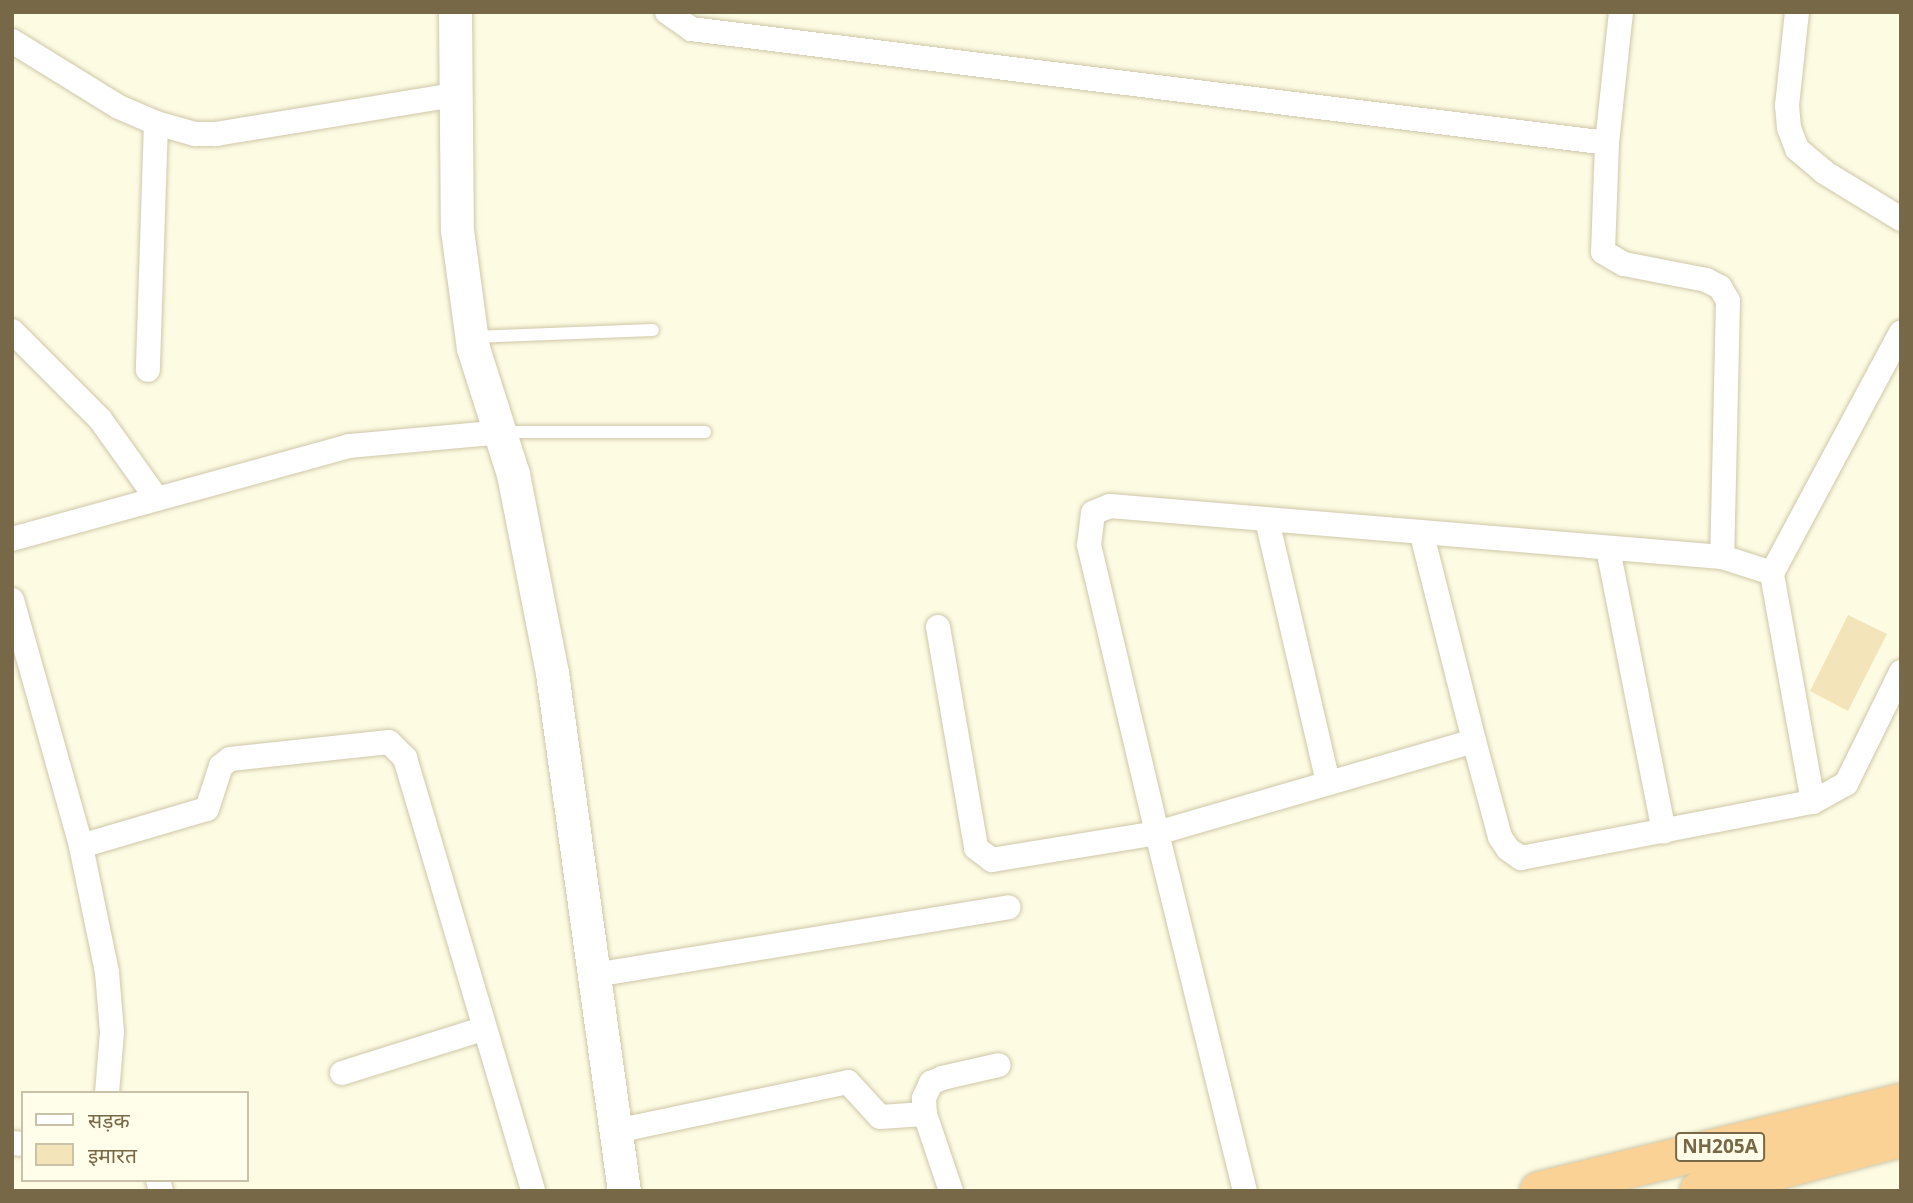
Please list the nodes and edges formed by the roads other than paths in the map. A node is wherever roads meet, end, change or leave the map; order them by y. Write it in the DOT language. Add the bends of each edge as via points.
graph roads {
  1 [pos="455,12"];
  2 [pos="667,12"];
  3 [pos="1621,12"];
  4 [pos="1797,12"];
  5 [pos="12,41"];
  6 [pos="454,95"];
  7 [pos="156,123"];
  8 [pos="1607,143"];
  9 [pos="1901,219"];
  10 [pos="653,330"];
  11 [pos="12,331"];
  12 [pos="1901,332"];
  13 [pos="472,337"];
  14 [pos="148,370"];
  15 [pos="502,432"];
  16 [pos="705,432"];
  17 [pos="157,499"];
  18 [pos="1267,520"];
  19 [pos="1422,535"];
  20 [pos="12,539"];
  21 [pos="1608,549"];
  22 [pos="1722,557"];
  23 [pos="1772,573"];
  24 [pos="12,600"];
  25 [pos="938,627"];
  26 [pos="1901,672"];
  27 [pos="1474,741"];
  28 [pos="1328,783"];
  29 [pos="1813,802"];
  30 [pos="1157,832"];
  31 [pos="1664,832"];
  32 [pos="81,846"];
  33 [pos="1008,907"];
  34 [pos="594,975"];
  35 [pos="482,1029"];
  36 [pos="999,1065"];
  37 [pos="342,1073"];
  38 [pos="107,1091"];
  39 [pos="1901,1103"];
  40 [pos="925,1114"];
  41 [pos="616,1131"];
  42 [pos="1901,1138"];
  43 [pos="1714,1189"];
  44 [pos="533,1191"];
  45 [pos="624,1191"];
  46 [pos="951,1191"];
  47 [pos="1245,1191"];
  48 [pos="1539,1191"];
  1 -- 6 [label="street"];
  2 -- 8 [label="street" via="691,29"];
  3 -- 8 [label="street"];
  4 -- 9 [label="street" via="1787,105 1797,149 1824,172"];
  5 -- 7 [label="street" via="119,107"];
  6 -- 7 [label="street" via="225,133 194,134"];
  6 -- 13 [label="street" via="457,230"];
  7 -- 14 [label="street"];
  8 -- 22 [label="street" via="1603,252 1624,264 1706,280 1720,287 1728,300"];
  10 -- 13 [label="lane"];
  11 -- 17 [label="street" via="100,419"];
  12 -- 23 [label="street"];
  13 -- 15 [label="street"];
  15 -- 16 [label="lane"];
  15 -- 17 [label="street" via="378,440"];
  15 -- 34 [label="street" via="552,673"];
  17 -- 20 [label="street"];
  18 -- 19 [label="street"];
  18 -- 28 [label="street"];
  18 -- 30 [label="street" via="1110,506 1093,513 1088,525"];
  19 -- 21 [label="street"];
  19 -- 27 [label="street"];
  21 -- 22 [label="street"];
  21 -- 31 [label="street"];
  22 -- 23 [label="street"];
  23 -- 29 [label="street"];
  24 -- 32 [label="street"];
  25 -- 30 [label="street" via="976,848 992,860 1009,860"];
  26 -- 29 [label="street" via="1846,784"];
  27 -- 28 [label="street"];
  27 -- 31 [label="street" via="1500,837 1521,858"];
  28 -- 30 [label="street"];
  29 -- 31 [label="street"];
  30 -- 47 [label="street"];
  32 -- 35 [label="street" via="207,808 221,766 230,759 389,742 405,758"];
  32 -- 38 [label="street" via="107,972 112,1032"];
  33 -- 34 [label="street"];
  34 -- 41 [label="street"];
  35 -- 37 [label="street"];
  35 -- 44 [label="street"];
  36 -- 40 [label="street" via="931,1083 924,1098"];
  39 -- 48 [label="highway, NH205A"];
  40 -- 41 [label="street" via="880,1117 848,1082"];
  40 -- 46 [label="street"];
  41 -- 45 [label="street"];
  42 -- 43 [label="highway, NH205A"];
}
